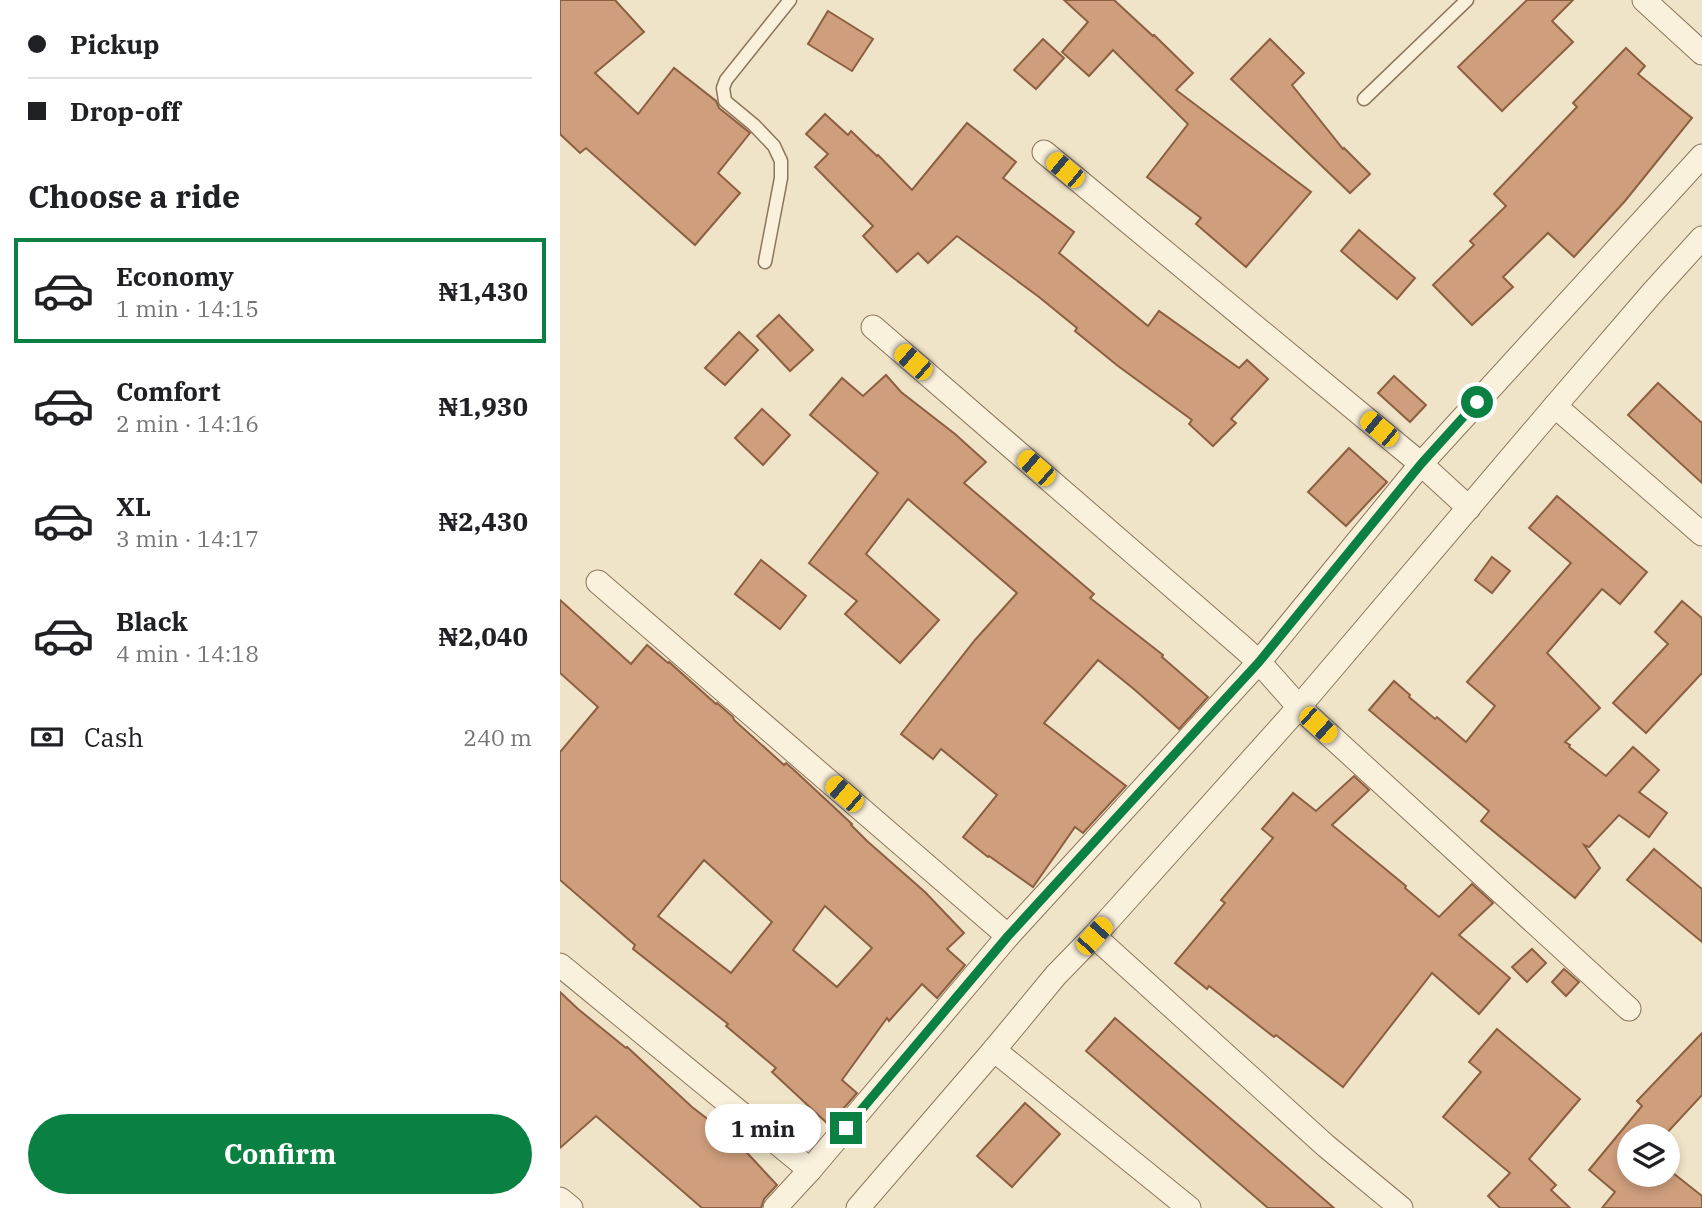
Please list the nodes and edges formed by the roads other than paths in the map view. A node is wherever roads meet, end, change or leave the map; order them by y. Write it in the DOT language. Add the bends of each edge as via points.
graph roads {
  1 [pos="790,0"];
  2 [pos="1466,0"];
  3 [pos="1644,0"];
  4 [pos="1702,53"];
  5 [pos="1364,99"];
  6 [pos="1044,152"];
  7 [pos="1702,156"];
  8 [pos="1702,237"];
  9 [pos="765,262"];
  10 [pos="873,327"];
  11 [pos="1555,406"];
  12 [pos="1421,464"];
  13 [pos="1469,508"];
  14 [pos="1702,534"];
  15 [pos="598,582"];
  16 [pos="1259,662"];
  17 [pos="1299,707"];
  18 [pos="1008,936"];
  19 [pos="1094,936"];
  20 [pos="560,965"];
  21 [pos="1629,1009"];
  22 [pos="994,1050"];
  23 [pos="810,1170"];
  24 [pos="560,1199"];
  25 [pos="570,1208"];
  26 [pos="775,1208"];
  27 [pos="858,1208"];
  28 [pos="1189,1208"];
  29 [pos="1401,1208"];
  1 -- 9 [label="lane" via="723,88 725,101 774,146 781,161"];
  2 -- 5 [label="lane"];
  3 -- 4 [label="street"];
  6 -- 12 [label="street"];
  7 -- 12 [label="street"];
  8 -- 11 [label="street"];
  10 -- 16 [label="street"];
  11 -- 13 [label="street"];
  11 -- 14 [label="street"];
  12 -- 13 [label="street"];
  12 -- 16 [label="street"];
  13 -- 17 [label="street"];
  15 -- 18 [label="street"];
  16 -- 17 [label="street"];
  16 -- 18 [label="street"];
  17 -- 19 [label="street"];
  17 -- 21 [label="street"];
  18 -- 23 [label="street"];
  19 -- 22 [label="street"];
  19 -- 29 [label="street"];
  20 -- 23 [label="street"];
  22 -- 27 [label="street"];
  22 -- 28 [label="street"];
  23 -- 26 [label="street"];
  24 -- 25 [label="street"];
}
